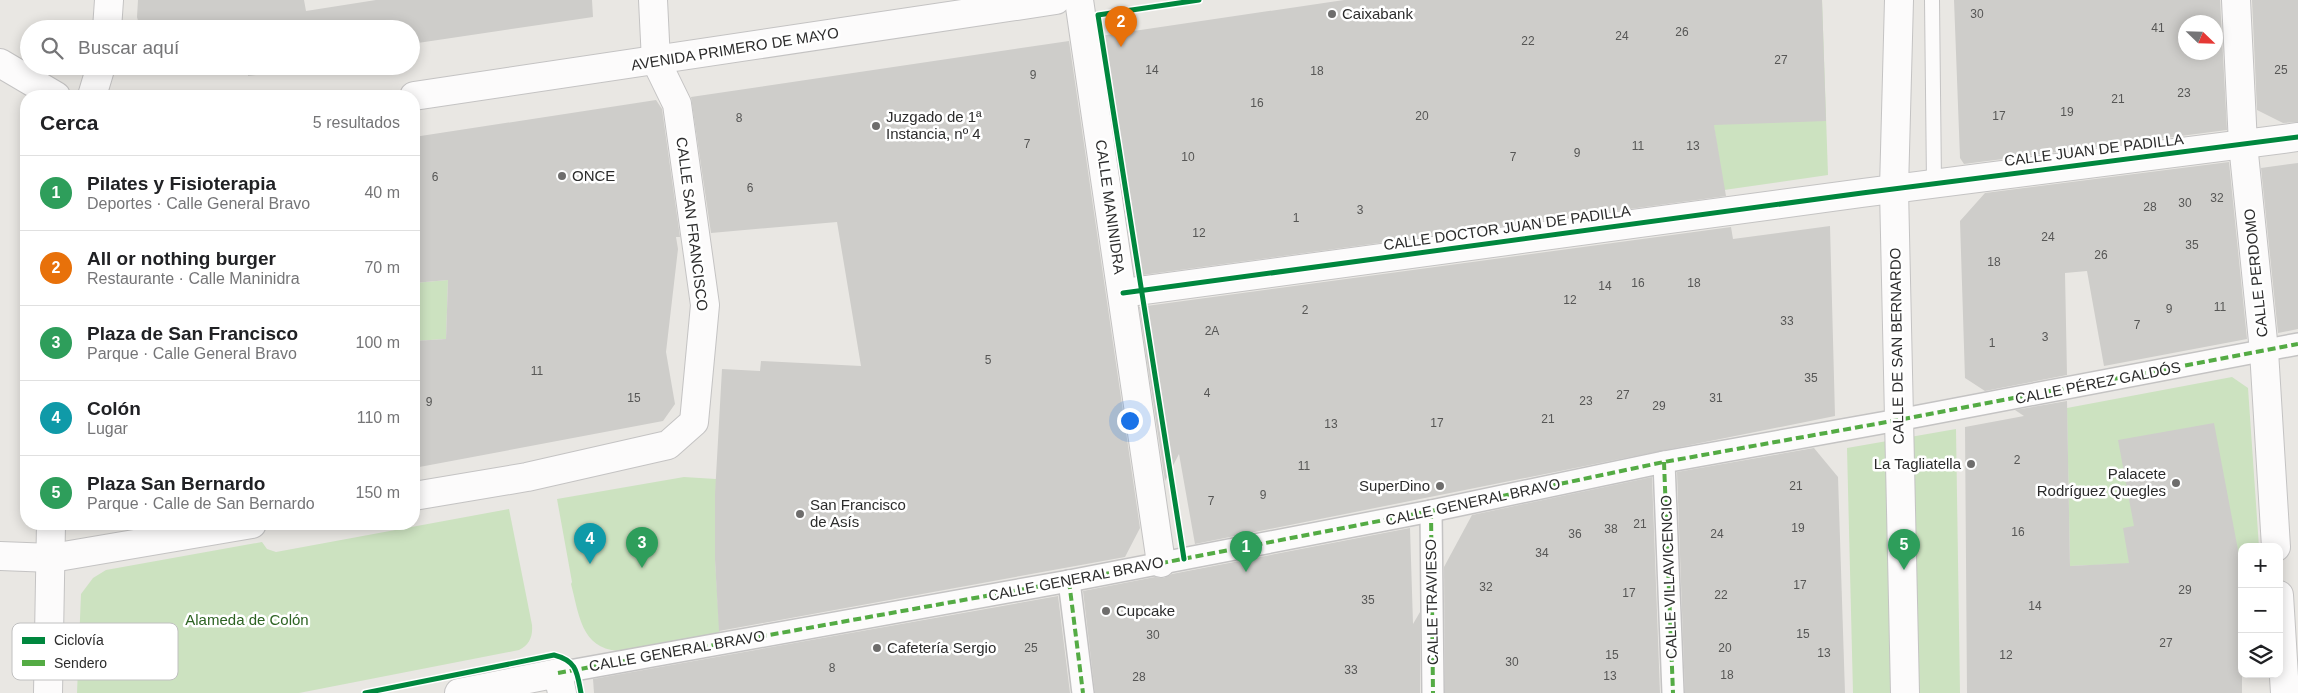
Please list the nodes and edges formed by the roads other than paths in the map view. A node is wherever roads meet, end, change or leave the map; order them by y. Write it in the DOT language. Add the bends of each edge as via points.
graph roads {
  1 [pos="109,0"];
  2 [pos="653,0"];
  3 [pos="1056,0"];
  4 [pos="1079,0"];
  5 [pos="1899,0"];
  6 [pos="1932,0"];
  7 [pos="2236,0"];
  8 [pos="108,20"];
  9 [pos="656,61"];
  10 [pos="0,63"];
  11 [pos="20,75"];
  12 [pos="20,75"];
  13 [pos="98,75"];
  14 [pos="46,90"];
  15 [pos="94,90"];
  16 [pos="420,95"];
  17 [pos="2298,137"];
  18 [pos="2243,144"];
  19 [pos="1934,183"];
  20 [pos="1894,189"];
  21 [pos="1122,293"];
  22 [pos="2298,344"];
  23 [pos="2264,351"];
  24 [pos="1898,420"];
  25 [pos="1664,462"];
  26 [pos="420,495"];
  27 [pos="1431,511"];
  28 [pos="51,530"];
  29 [pos="217,530"];
  30 [pos="2276,543"];
  31 [pos="0,556"];
  32 [pos="52,558"];
  33 [pos="1161,563"];
  34 [pos="1069,581"];
  35 [pos="50,623"];
  36 [pos="2281,633"];
  37 [pos="48,680"];
  38 [pos="560,683"];
  39 [pos="48,693"];
  40 [pos="459,693"];
  41 [pos="1083,693"];
  42 [pos="1433,693"];
  43 [pos="1673,693"];
  44 [pos="1905,693"];
  45 [pos="2285,693"];
  1 -- 8 [label="street"];
  2 -- 9 [label="street"];
  3 -- 9 [label="street, AVENIDA PRIMERO DE MAYO"];
  4 -- 21 [label="street, CALLE MANINIDRA"];
  5 -- 20 [label="street, CALLE DE SAN BERNARDO"];
  6 -- 19 [label="lane"];
  7 -- 18 [label="street, CALLE PERDOMO"];
  9 -- 16 [label="street, AVENIDA PRIMERO DE MAYO"];
  9 -- 26 [label="street, CALLE SAN FRANCISCO" via="676,104 705,305 694,422 668,445 527,477"];
  10 -- 12 [label="street"];
  11 -- 14 [label="street"];
  13 -- 15 [label="street"];
  17 -- 18 [label="street, CALLE JUAN DE PADILLA"];
  18 -- 19 [label="street, CALLE JUAN DE PADILLA"];
  18 -- 23 [label="street, CALLE PERDOMO"];
  19 -- 20 [label="street, CALLE JUAN DE PADILLA"];
  20 -- 21 [label="street, CALLE DOCTOR JUAN DE PADILLA"];
  20 -- 24 [label="street, CALLE DE SAN BERNARDO"];
  21 -- 33 [label="street, CALLE MANINIDRA"];
  22 -- 23 [label="street, CALLE PÉREZ GALDÓS"];
  23 -- 24 [label="street, CALLE PÉREZ GALDÓS"];
  23 -- 30 [label="street, CALLE PERDOMO"];
  24 -- 25 [label="street, CALLE GENERAL BRAVO"];
  24 -- 44 [label="street, CALLE DE SAN BERNARDO"];
  25 -- 27 [label="street, CALLE GENERAL BRAVO"];
  25 -- 43 [label="street, CALLE VILLAVICENCIO"];
  27 -- 33 [label="street, CALLE GENERAL BRAVO"];
  27 -- 42 [label="street, CALLE TRAVIESO"];
  28 -- 32 [label="street"];
  29 -- 32 [label="street"];
  31 -- 32 [label="street"];
  32 -- 35 [label="street"];
  33 -- 34 [label="street, CALLE GENERAL BRAVO"];
  34 -- 38 [label="street, CALLE GENERAL BRAVO"];
  34 -- 41 [label="street"];
  36 -- 45 [label="street"];
  37 -- 39 [label="street"];
  38 -- 40 [label="street, CALLE GENERAL BRAVO"];
}
